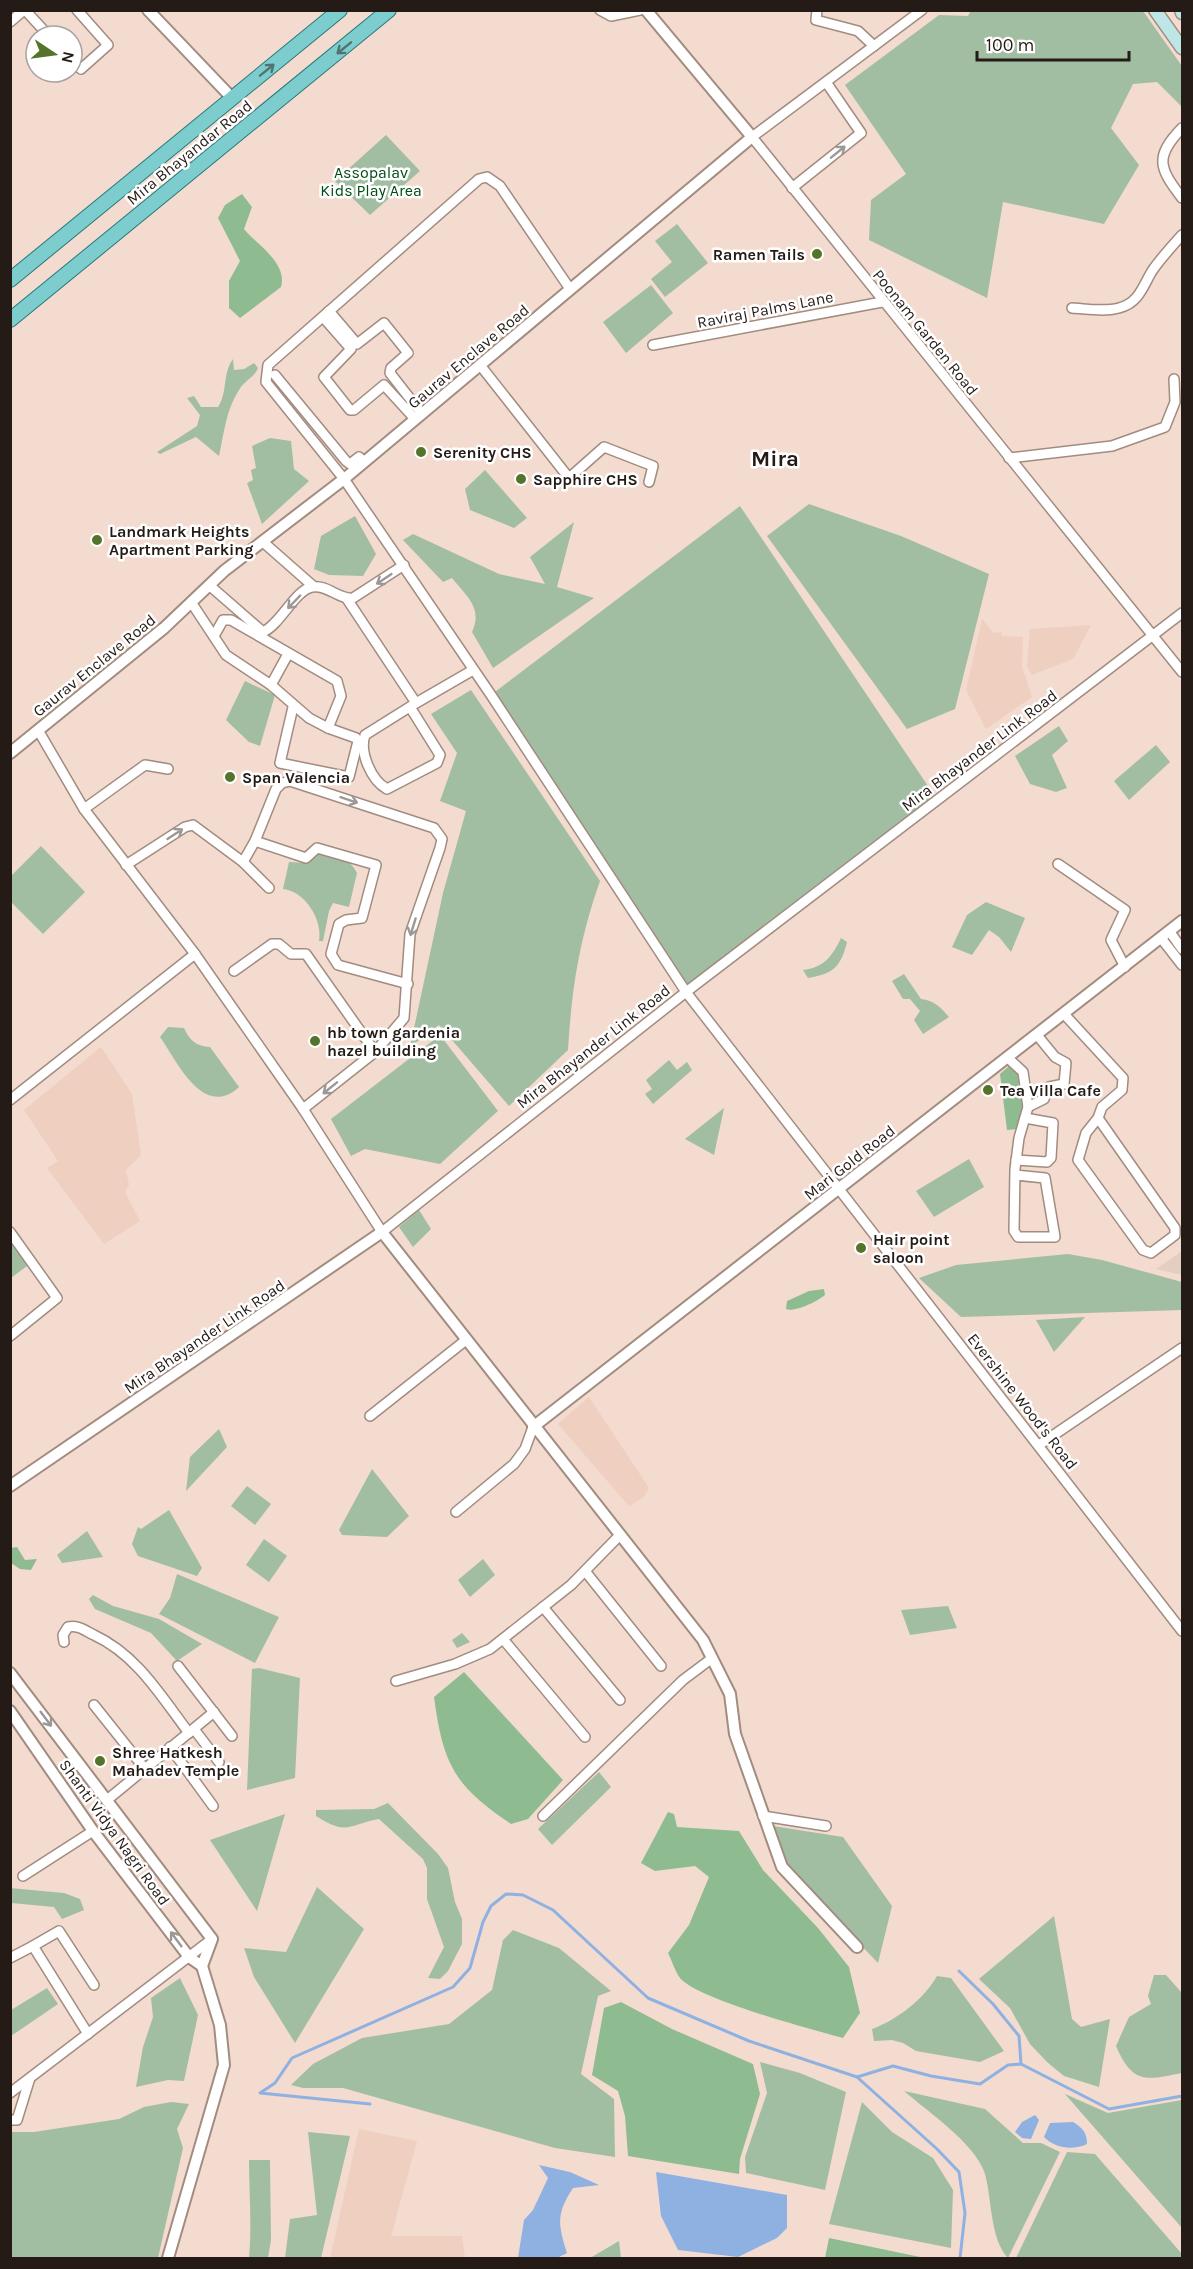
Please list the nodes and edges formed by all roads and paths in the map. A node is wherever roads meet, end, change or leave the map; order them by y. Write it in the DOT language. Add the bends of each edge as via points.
graph roads {
  1 [pos="24,10"];
  2 [pos="77,10"];
  3 [pos="148,10"];
  4 [pos="340,10"];
  5 [pos="389,10"];
  6 [pos="600,10"];
  7 [pos="640,10"];
  8 [pos="646,10"];
  9 [pos="817,10"];
  10 [pos="922,10"];
  11 [pos="1155,10"];
  12 [pos="10,22"];
  13 [pos="37,24"];
  14 [pos="874,46"];
  15 [pos="1182,48"];
  16 [pos="84,66"];
  17 [pos="826,82"];
  18 [pos="232,98"];
  19 [pos="1182,128"];
  20 [pos="752,136"];
  21 [pos="171,148"];
  22 [pos="192,171"];
  23 [pos="792,188"];
  24 [pos="1182,198"];
  25 [pos="1182,235"];
  26 [pos="10,280"];
  27 [pos="10,289"];
  28 [pos="570,290"];
  29 [pos="882,302"];
  30 [pos="1072,308"];
  31 [pos="10,312"];
  32 [pos="326,314"];
  33 [pos="10,320"];
  34 [pos="653,345"];
  35 [pos="480,364"];
  36 [pos="275,375"];
  37 [pos="1174,379"];
  38 [pos="289,392"];
  39 [pos="279,400"];
  40 [pos="419,416"];
  41 [pos="1009,458"];
  42 [pos="364,462"];
  43 [pos="344,478"];
  44 [pos="649,482"];
  45 [pos="263,542"];
  46 [pos="404,565"];
  47 [pos="208,585"];
  48 [pos="313,586"];
  49 [pos="347,599"];
  50 [pos="191,602"];
  51 [pos="1182,613"];
  52 [pos="214,636"];
  53 [pos="1153,636"];
  54 [pos="288,654"];
  55 [pos="473,670"];
  56 [pos="1182,672"];
  57 [pos="270,685"];
  58 [pos="413,705"];
  59 [pos="293,707"];
  60 [pos="328,728"];
  61 [pos="38,730"];
  62 [pos="10,753"];
  63 [pos="168,770"];
  64 [pos="84,809"];
  65 [pos="255,841"];
  66 [pos="243,862"];
  67 [pos="1058,864"];
  68 [pos="126,865"];
  69 [pos="269,888"];
  70 [pos="1182,921"];
  71 [pos="1165,935"];
  72 [pos="1182,949"];
  73 [pos="195,954"];
  74 [pos="1182,965"];
  75 [pos="1125,967"];
  76 [pos="234,971"];
  77 [pos="408,984"];
  78 [pos="686,992"];
  79 [pos="1064,1014"];
  80 [pos="1037,1035"];
  81 [pos="375,1052"];
  82 [pos="1008,1058"];
  83 [pos="10,1100"];
  84 [pos="1028,1107"];
  85 [pos="303,1109"];
  86 [pos="1025,1118"];
  87 [pos="1098,1118"];
  88 [pos="1016,1160"];
  89 [pos="1015,1175"];
  90 [pos="839,1190"];
  91 [pos="10,1232"];
  92 [pos="382,1232"];
  93 [pos="10,1336"];
  94 [pos="466,1340"];
  95 [pos="1182,1348"];
  96 [pos="369,1416"];
  97 [pos="533,1427"];
  98 [pos="1039,1445"];
  99 [pos="10,1486"];
  100 [pos="456,1512"];
  101 [pos="619,1536"];
  102 [pos="585,1571"];
  103 [pos="543,1607"];
  104 [pos="1182,1631"];
  105 [pos="503,1639"];
  106 [pos="64,1642"];
  107 [pos="711,1659"];
  108 [pos="178,1665"];
  109 [pos="661,1666"];
  110 [pos="10,1673"];
  111 [pos="396,1681"];
  112 [pos="620,1700"];
  113 [pos="94,1705"];
  114 [pos="10,1711"];
  115 [pos="214,1712"];
  116 [pos="192,1731"];
  117 [pos="232,1736"];
  118 [pos="585,1737"];
  119 [pos="170,1747"];
  120 [pos="219,1762"];
  121 [pos="145,1769"];
  122 [pos="107,1800"];
  123 [pos="213,1806"];
  124 [pos="543,1816"];
  125 [pos="763,1816"];
  126 [pos="826,1826"];
  127 [pos="93,1831"];
  128 [pos="23,1876"];
  129 [pos="212,1939"];
  130 [pos="33,1946"];
  131 [pos="857,1947"];
  132 [pos="189,1957"];
  133 [pos="10,1958"];
  134 [pos="202,1966"];
  135 [pos="94,1985"];
  136 [pos="88,2034"];
  137 [pos="30,2078"];
  138 [pos="10,2093"];
  139 [pos="10,2120"];
  140 [pos="168,2259"];
  1 -- 12 [label="street"];
  1 -- 13 [label="street"];
  2 -- 16 [label="street" via="108,45"];
  3 -- 18 [label="street"];
  18 -- 4 [label="main road, Mira Bhayandar Road, one-way"];
  5 -- 22 [label="main road, Mira Bhayandar Road, one-way"];
  6 -- 7 [label="street" via="611,16"];
  8 -- 20 [label="street, Poonam Garden Road"];
  9 -- 14 [label="street" via="816,20 858,31"];
  10 -- 14 [label="street, Gaurav Enclave Road"];
  11 -- 15 [label="main road"];
  14 -- 17 [label="street, Gaurav Enclave Road"];
  17 -- 20 [label="street, Gaurav Enclave Road"];
  23 -- 17 [label="street, one-way" via="861,133"];
  18 -- 21 [label="main road, Mira Bhayandar Road"];
  19 -- 24 [label="street" via="1168,142 1162,163 1165,175"];
  20 -- 23 [label="street, Poonam Garden Road"];
  20 -- 28 [label="street, Gaurav Enclave Road"];
  21 -- 26 [label="main road, Mira Bhayandar Road"];
  21 -- 27 [label="main road" via="149,175"];
  22 -- 31 [label="main road" via="163,185"];
  22 -- 33 [label="main road, Mira Bhayandar Road"];
  23 -- 29 [label="street, Poonam Garden Road"];
  25 -- 30 [label="street" via="1132,302 1109,310"];
  28 -- 32 [label="street, Evershine Wood's Road" via="500,186 487,177 479,179"];
  28 -- 35 [label="street, Gaurav Enclave Road"];
  29 -- 34 [label="street, Raviraj Palms Lane"];
  29 -- 41 [label="street, Poonam Garden Road"];
  32 -- 39 [label="street, Evershine Wood's Road" via="268,366 266,381"];
  32 -- 40 [label="street" via="357,344 384,323 408,353 390,373"];
  32 -- 40 [label="street" via="351,349 324,377 350,410 384,385"];
  35 -- 40 [label="street, Gaurav Enclave Road"];
  35 -- 44 [label="street" via="569,478 604,447 653,466"];
  36 -- 38 [label="street"];
  37 -- 41 [label="street" via="1175,402 1166,427 1112,446"];
  38 -- 39 [label="street"];
  38 -- 42 [label="street" via="346,461 350,464 359,457"];
  39 -- 43 [label="street, Evershine Wood's Road"];
  40 -- 42 [label="street, Gaurav Enclave Road"];
  41 -- 53 [label="street, Poonam Garden Road"];
  42 -- 43 [label="street, Gaurav Enclave Road"];
  43 -- 45 [label="street, Gaurav Enclave Road"];
  43 -- 46 [label="street, Evershine Wood's Road"];
  45 -- 47 [label="street, Gaurav Enclave Road"];
  45 -- 48 [label="street"];
  46 -- 49 [label="street, one-way" via="363,593"];
  46 -- 55 [label="street, Evershine Wood's Road"];
  48 -- 47 [label="street, one-way" via="262,632"];
  47 -- 50 [label="street, Gaurav Enclave Road"];
  48 -- 49 [label="street"];
  49 -- 58 [label="street"];
  50 -- 52 [label="street"];
  50 -- 61 [label="street, Gaurav Enclave Road"];
  51 -- 53 [label="street, Mira Bhayander Link Road"];
  52 -- 54 [label="street" via="223,620 231,620"];
  52 -- 57 [label="street" via="226,655"];
  53 -- 56 [label="street, Poonam Garden Road"];
  53 -- 78 [label="street, Mira Bhayander Link Road"];
  54 -- 57 [label="street"];
  54 -- 60 [label="street" via="331,677 339,686 340,696"];
  55 -- 58 [label="street"];
  55 -- 78 [label="street, Evershine Wood's Road"];
  57 -- 59 [label="street"];
  58 -- 58 [label="street" via="368,731 363,740 365,760 387,789 439,759"];
  59 -- 60 [label="street"];
  59 -- 60 [label="street" via="280,760 284,766 349,777 357,739"];
  61 -- 62 [label="street, Gaurav Enclave Road"];
  61 -- 64 [label="street"];
  63 -- 64 [label="street" via="145,765"];
  64 -- 68 [label="street"];
  65 -- 66 [label="street"];
  65 -- 77 [label="street" via="306,858 317,848 375,865 362,918 339,924 331,954 338,964"];
  65 -- 77 [label="street, one-way" via="276,789 290,781 434,828 442,839 410,934"];
  68 -- 66 [label="street, one-way" via="193,825"];
  66 -- 69 [label="street"];
  67 -- 75 [label="street" via="1125,910 1111,940"];
  68 -- 73 [label="street"];
  70 -- 71 [label="street, Mari Gold Road"];
  71 -- 72 [label="street"];
  71 -- 74 [label="street"];
  71 -- 75 [label="street, Mari Gold Road"];
  73 -- 83 [label="street"];
  73 -- 85 [label="street"];
  75 -- 79 [label="street, Mari Gold Road"];
  76 -- 81 [label="street" via="272,944 279,944 291,954 306,954"];
  77 -- 81 [label="street" via="405,1018"];
  78 -- 90 [label="street, Evershine Wood's Road"];
  78 -- 92 [label="street, Mira Bhayander Link Road"];
  79 -- 80 [label="street, Mari Gold Road"];
  79 -- 87 [label="street" via="1123,1078 1122,1090 1102,1107"];
  80 -- 82 [label="street, Mari Gold Road"];
  80 -- 84 [label="street" via="1055,1057 1066,1063 1064,1084 1052,1086 1044,1099"];
  81 -- 85 [label="street, one-way"];
  82 -- 84 [label="street" via="1023,1072"];
  82 -- 90 [label="street, Mari Gold Road"];
  84 -- 86 [label="street"];
  85 -- 92 [label="street"];
  86 -- 88 [label="street"];
  86 -- 88 [label="street" via="1053,1123 1051,1158 1047,1162"];
  87 -- 87 [label="street" via="1175,1228 1175,1235 1151,1253 1143,1250 1077,1160 1086,1133"];
  88 -- 89 [label="street"];
  89 -- 89 [label="street" via="1045,1178 1055,1237 1015,1235"];
  90 -- 97 [label="street, Mari Gold Road"];
  90 -- 98 [label="street, Evershine Wood's Road"];
  91 -- 93 [label="street" via="57,1298"];
  92 -- 94 [label="street"];
  92 -- 99 [label="street, Mira Bhayander Link Road"];
  94 -- 96 [label="street"];
  94 -- 97 [label="street"];
  95 -- 98 [label="street"];
  97 -- 100 [label="street" via="514,1464"];
  97 -- 101 [label="street"];
  98 -- 104 [label="street, Evershine Wood's Road"];
  101 -- 102 [label="street"];
  101 -- 107 [label="street" via="703,1640"];
  102 -- 103 [label="street"];
  102 -- 109 [label="street"];
  103 -- 105 [label="street"];
  103 -- 112 [label="street"];
  105 -- 111 [label="street" via="455,1664"];
  105 -- 118 [label="street"];
  106 -- 116 [label="street" via="68,1627 76,1626 108,1641 132,1660"];
  107 -- 124 [label="street" via="683,1680"];
  107 -- 125 [label="street" via="730,1694 735,1734"];
  108 -- 115 [label="street"];
  110 -- 122 [label="street, Shanti Vidya Nagri Road, one-way"];
  113 -- 121 [label="street"];
  114 -- 127 [label="street, Shanti Vidya Nagri Road"];
  115 -- 116 [label="street"];
  115 -- 117 [label="street"];
  116 -- 119 [label="street"];
  116 -- 120 [label="street"];
  119 -- 121 [label="street"];
  119 -- 123 [label="street"];
  121 -- 122 [label="street"];
  122 -- 129 [label="street, Shanti Vidya Nagri Road"];
  125 -- 126 [label="street"];
  125 -- 131 [label="street" via="782,1867"];
  127 -- 128 [label="street"];
  132 -- 127 [label="street, Shanti Vidya Nagri Road, one-way"];
  129 -- 132 [label="street"];
  129 -- 134 [label="street"];
  130 -- 133 [label="street"];
  130 -- 135 [label="street" via="59,1931"];
  130 -- 136 [label="street"];
  132 -- 134 [label="street, Shanti Vidya Nagri Road"];
  132 -- 136 [label="street"];
  134 -- 140 [label="street" via="220,2025 224,2065"];
  136 -- 137 [label="street"];
  137 -- 138 [label="street"];
  137 -- 139 [label="street" via="17,2120"];
}
